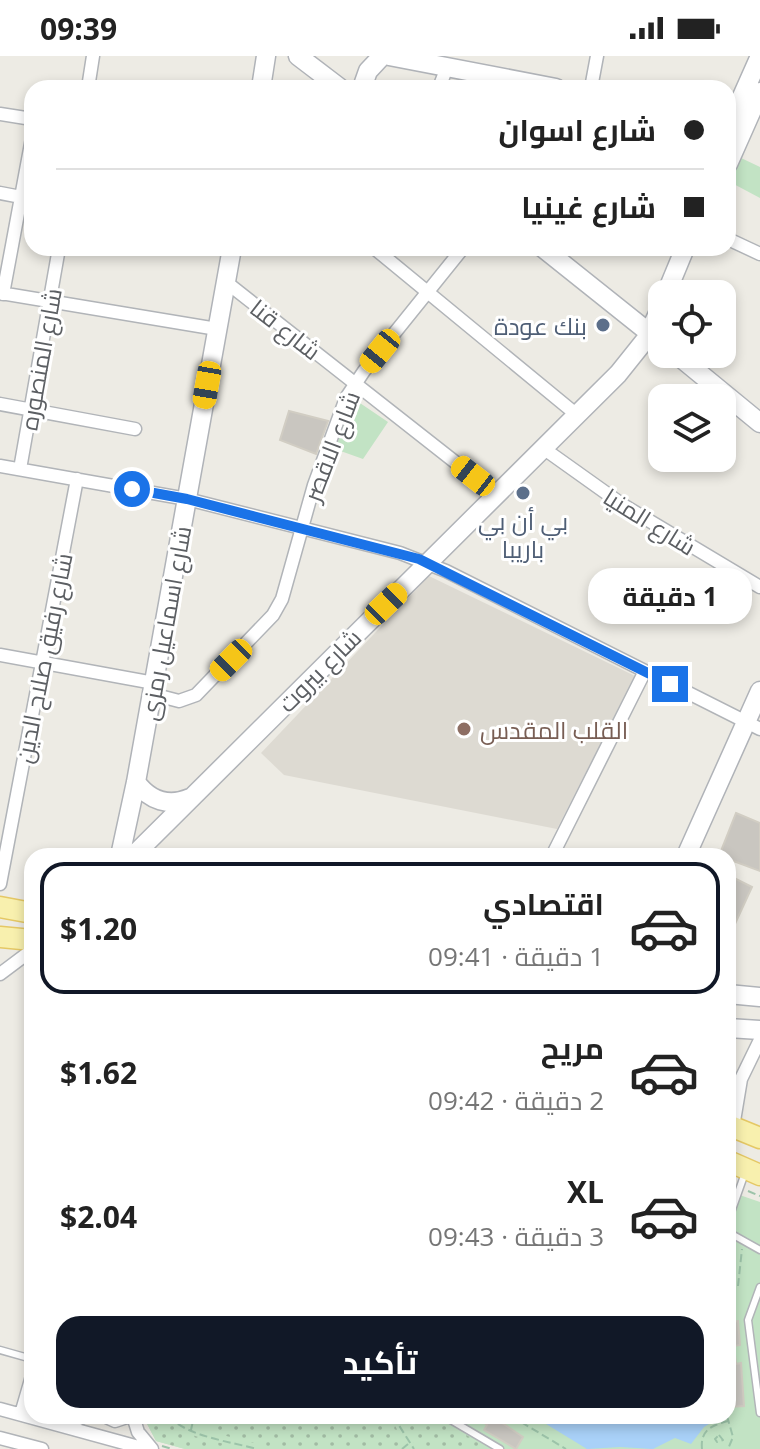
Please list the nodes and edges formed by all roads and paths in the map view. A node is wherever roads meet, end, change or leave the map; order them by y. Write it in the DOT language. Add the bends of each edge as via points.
graph roads {
  1 [pos="93,56"];
  2 [pos="266,56"];
  3 [pos="298,56"];
  4 [pos="382,56"];
  5 [pos="389,56"];
  6 [pos="597,56"];
  7 [pos="760,56"];
  8 [pos="429,60"];
  9 [pos="447,67"];
  10 [pos="89,80"];
  11 [pos="262,80"];
  12 [pos="330,80"];
  13 [pos="365,80"];
  14 [pos="442,80"];
  15 [pos="514,80"];
  16 [pos="592,80"];
  17 [pos="760,92"];
  18 [pos="736,110"];
  19 [pos="0,114"];
  20 [pos="24,118"];
  21 [pos="736,123"];
  22 [pos="751,139"];
  23 [pos="736,155"];
  24 [pos="24,181"];
  25 [pos="0,193"];
  26 [pos="21,197"];
  27 [pos="736,243"];
  28 [pos="760,254"];
  29 [pos="58,256"];
  30 [pos="231,256"];
  31 [pos="384,256"];
  32 [pos="456,256"];
  33 [pos="562,256"];
  34 [pos="682,256"];
  35 [pos="672,280"];
  36 [pos="226,282"];
  37 [pos="427,292"];
  38 [pos="2,293"];
  39 [pos="50,301"];
  40 [pos="217,329"];
  41 [pos="648,331"];
  42 [pos="648,346"];
  43 [pos="693,368"];
  44 [pos="355,383"];
  45 [pos="0,404"];
  46 [pos="31,409"];
  47 [pos="577,415"];
  48 [pos="760,423"];
  49 [pos="135,429"];
  50 [pos="543,448"];
  51 [pos="0,466"];
  52 [pos="20,469"];
  53 [pos="77,479"];
  54 [pos="497,495"];
  55 [pos="187,499"];
  56 [pos="300,529"];
  57 [pos="428,563"];
  58 [pos="760,587"];
  59 [pos="0,655"];
  60 [pos="42,663"];
  61 [pos="645,671"];
  62 [pos="153,688"];
  63 [pos="760,691"];
  64 [pos="753,726"];
  65 [pos="136,782"];
  66 [pos="190,798"];
  67 [pos="122,848"];
  68 [pos="141,848"];
  69 [pos="556,848"];
  70 [pos="690,848"];
  71 [pos="0,884"];
  72 [pos="0,907"];
  73 [pos="24,912"];
  74 [pos="0,937"];
  75 [pos="24,939"];
  76 [pos="24,956"];
  77 [pos="0,974"];
  78 [pos="736,995"];
  79 [pos="760,997"];
  80 [pos="736,1028"];
  81 [pos="760,1030"];
  82 [pos="760,1040"];
  83 [pos="736,1097"];
  84 [pos="736,1128"];
  85 [pos="760,1138"];
  86 [pos="745,1168"];
  87 [pos="736,1196"];
  88 [pos="736,1237"];
  89 [pos="742,1240"];
  90 [pos="751,1245"];
  91 [pos="760,1248"];
  92 [pos="760,1258"];
  93 [pos="738,1286"];
  94 [pos="760,1287"];
  95 [pos="0,1350"];
  96 [pos="24,1357"];
  97 [pos="758,1384"];
  98 [pos="24,1404"];
  99 [pos="0,1409"];
  100 [pos="760,1413"];
  101 [pos="21,1414"];
  102 [pos="24,1415"];
  103 [pos="57,1424"];
  104 [pos="68,1424"];
  105 [pos="135,1424"];
  106 [pos="177,1424"];
  107 [pos="192,1424"];
  108 [pos="397,1424"];
  109 [pos="458,1424"];
  110 [pos="524,1424"];
  111 [pos="717,1424"];
  112 [pos="727,1424"];
  113 [pos="64,1426"];
  114 [pos="190,1431"];
  115 [pos="726,1433"];
  116 [pos="0,1438"];
  117 [pos="408,1444"];
  118 [pos="716,1444"];
  119 [pos="42,1449"];
  120 [pos="149,1449"];
  121 [pos="257,1449"];
  122 [pos="402,1449"];
  123 [pos="414,1449"];
  124 [pos="500,1449"];
  125 [pos="566,1449"];
  126 [pos="702,1449"];
  127 [pos="728,1449"];
  1 -- 10 [label="street"];
  2 -- 11 [label="street"];
  3 -- 12 [label="street"];
  4 -- 13 [label="street"];
  5 -- 8 [label="street"];
  6 -- 16 [label="street"];
  7 -- 18 [label="street"];
  8 -- 9 [label="street"];
  9 -- 14 [label="street"];
  9 -- 15 [label="street"];
  17 -- 22 [label="street"];
  19 -- 20 [label="street"];
  21 -- 22 [label="street"];
  22 -- 23 [label="street"];
  24 -- 26 [label="street"];
  25 -- 26 [label="street"];
  26 -- 38 [label="street"];
  27 -- 28 [label="street"];
  29 -- 39 [label="street, شارع المنصوره"];
  30 -- 36 [label="street, شارع اسماعيل رمزى"];
  31 -- 37 [label="street"];
  32 -- 37 [label="street, شارع الاقصر"];
  33 -- 41 [label="street"];
  34 -- 35 [label="street"];
  36 -- 40 [label="street, شارع اسماعيل رمزى"];
  36 -- 44 [label="street, شارع قنا"];
  37 -- 44 [label="street, شارع الاقصر"];
  37 -- 47 [label="street"];
  38 -- 39 [label="street"];
  39 -- 40 [label="street"];
  39 -- 46 [label="street, شارع المنصوره"];
  40 -- 55 [label="street, شارع اسماعيل رمزى"];
  42 -- 47 [label="street, شارع بيروت"];
  43 -- 48 [label="street"];
  44 -- 54 [label="street, شارع قنا"];
  44 -- 56 [label="street, شارع الاقصر" via="328,442"];
  45 -- 46 [label="street"];
  46 -- 49 [label="street"];
  46 -- 52 [label="street, شارع المنصوره"];
  47 -- 50 [label="street, شارع بيروت"];
  50 -- 54 [label="street, شارع بيروت"];
  50 -- 58 [label="street, شارع المنيا" via="623,505"];
  51 -- 52 [label="street"];
  52 -- 53 [label="street"];
  53 -- 55 [label="street"];
  53 -- 60 [label="street, شارع رفيق صلاح الدين"];
  54 -- 57 [label="street, شارع بيروت"];
  55 -- 56 [label="street"];
  55 -- 62 [label="street, شارع اسماعيل رمزى"];
  56 -- 57 [label="street"];
  56 -- 62 [label="street, شارع الاقصر" via="282,599 266,625 192,697 179,701"];
  57 -- 61 [label="street"];
  57 -- 66 [label="street, شارع بيروت"];
  59 -- 60 [label="street, شارع الاقصر"];
  60 -- 62 [label="street, شارع الاقصر"];
  60 -- 71 [label="street, شارع رفيق صلاح الدين"];
  61 -- 64 [label="street"];
  61 -- 69 [label="street"];
  62 -- 65 [label="street, شارع اسماعيل رمزى"];
  63 -- 64 [label="street"];
  64 -- 70 [label="street"];
  65 -- 66 [label="street" via="162,802"];
  65 -- 67 [label="street, شارع اسماعيل رمزى"];
  66 -- 68 [label="street, شارع بيروت"];
  72 -- 73 [label="main road"];
  74 -- 75 [label="main road"];
  76 -- 77 [label="street"];
  78 -- 79 [label="street"];
  80 -- 81 [label="street"];
  82 -- 83 [label="street"];
  84 -- 85 [label="main road"];
  86 -- 87 [label="lane"];
  88 -- 89 [label="lane"];
  89 -- 90 [label="lane"];
  89 -- 93 [label="path"];
  90 -- 91 [label="lane"];
  90 -- 92 [label="lane"];
  94 -- 97 [label="lane" via="748,1320"];
  95 -- 96 [label="lane"];
  97 -- 100 [label="lane"];
  98 -- 101 [label="street"];
  99 -- 101 [label="street"];
  101 -- 102 [label="street"];
  103 -- 113 [label="street"];
  104 -- 113 [label="street"];
  105 -- 120 [label="street"];
  106 -- 114 [label="path"];
  107 -- 114 [label="path"];
  108 -- 117 [label="path"];
  109 -- 124 [label="lane"];
  110 -- 125 [label="path"];
  111 -- 126 [label="path" via="708,1429"];
  112 -- 115 [label="path"];
  113 -- 120 [label="street"];
  114 -- 121 [label="path"];
  115 -- 118 [label="path"];
  115 -- 127 [label="path" via="733,1441"];
  116 -- 119 [label="street"];
  117 -- 122 [label="path"];
  117 -- 123 [label="path"];
}
